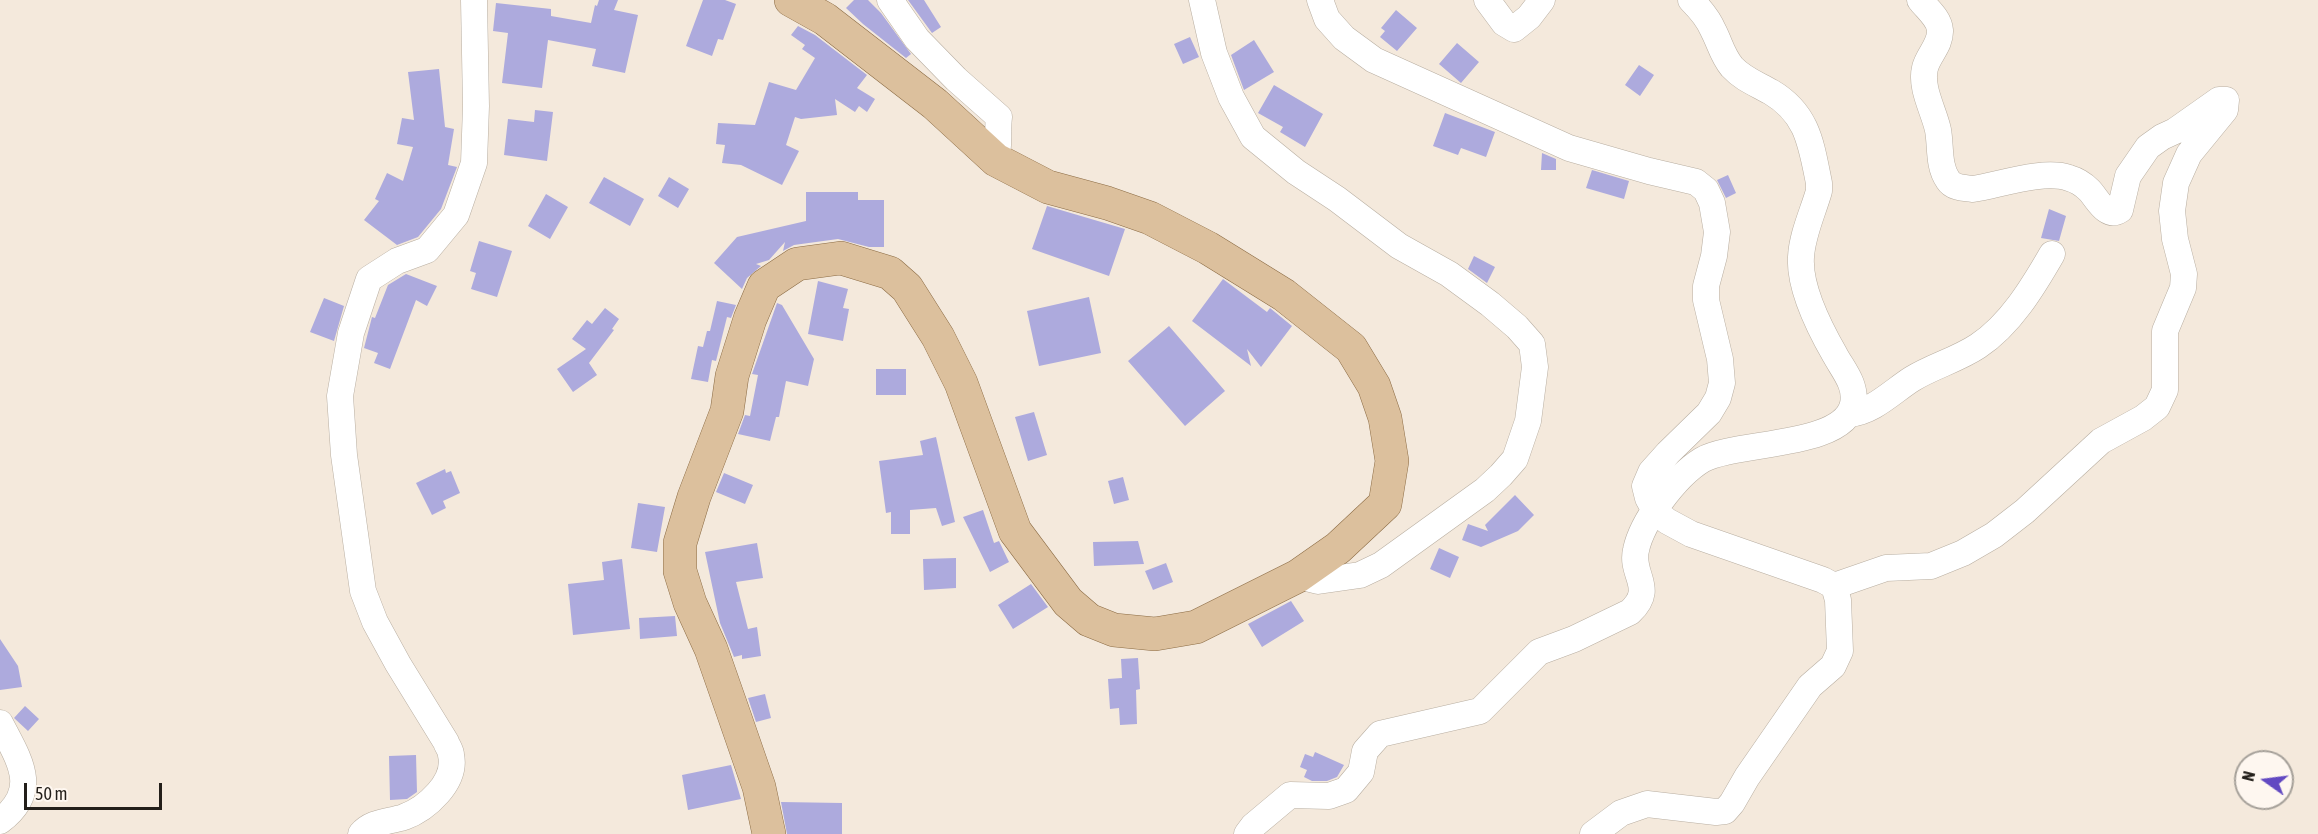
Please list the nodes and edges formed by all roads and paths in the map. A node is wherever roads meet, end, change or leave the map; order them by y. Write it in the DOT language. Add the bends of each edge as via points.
graph roads {
  1 [pos="474,0"];
  2 [pos="791,0"];
  3 [pos="890,0"];
  4 [pos="1202,0"];
  5 [pos="1320,0"];
  6 [pos="1487,0"];
  7 [pos="1542,0"];
  8 [pos="1691,0"];
  9 [pos="1920,0"];
  10 [pos="996,160"];
  11 [pos="2052,254"];
  12 [pos="1849,414"];
  13 [pos="1655,511"];
  14 [pos="1298,576"];
  15 [pos="1834,586"];
  16 [pos="0,723"];
  17 [pos="0,821"];
  18 [pos="361,834"];
  19 [pos="769,834"];
  20 [pos="1247,834"];
  21 [pos="1593,834"];
  1 -- 18 [label="street" via="474,163 456,215 427,250 397,261 369,279 351,333 340,396 363,591 398,664 446,742 452,755 451,768 429,803 404,817 380,822"];
  2 -- 10 [label="main road" via="825,19 935,104"];
  3 -- 10 [label="street" via="917,39 999,117"];
  4 -- 14 [label="street" via="1214,53 1231,97 1253,137 1399,246 1449,274 1490,304 1532,344 1535,367 1528,421 1515,459 1501,475 1380,565 1360,575 1318,581"];
  5 -- 13 [label="street" via="1327,19 1344,38 1374,60 1569,148 1696,182 1706,190 1717,232 1706,300 1722,383 1709,413 1651,472 1645,486"];
  6 -- 7 [label="street" via="1504,23 1515,29"];
  8 -- 12 [label="street" via="1706,15 1732,67 1795,111 1807,131 1819,183 1801,257 1803,277 1813,311 1852,384 1854,395"];
  9 -- 15 [label="street" via="1938,21 1940,30 1924,77 1942,166 1947,179 1961,188 2057,175 2076,181 2106,209 2116,212 2120,210 2128,176 2148,147 2219,99 2227,104 2190,154 2176,183 2172,211 2183,288 2165,331 2165,390 2157,407 2101,441 2025,511 1963,553 1931,566 1886,568"];
  10 -- 14 [label="main road" via="1048,187 1150,218 1208,248 1284,295 1351,348 1374,386 1385,418 1392,461 1385,504 1338,548"];
  11 -- 12 [label="street" via="2020,304 1980,345 1921,373 1864,411"];
  12 -- 13 [label="street" via="1832,428 1790,440 1731,449 1702,460 1683,476"];
  13 -- 15 [label="street" via="1691,534"];
  13 -- 20 [label="street" via="1635,552 1642,594 1630,612 1539,652 1480,711 1380,734 1365,751 1361,772 1346,789 1329,796 1290,795"];
  14 -- 19 [label="main road" via="1196,627 1155,634 1114,630 1089,620 1068,602 1015,531 961,383 907,288 890,273 841,258 797,264 764,286 750,319 732,376 727,411 680,543 680,571 759,787"];
  15 -- 21 [label="street" via="1840,651 1833,666 1810,686 1725,811 1647,804 1621,813"];
  16 -- 17 [label="street" via="25,784 13,811"];
}
